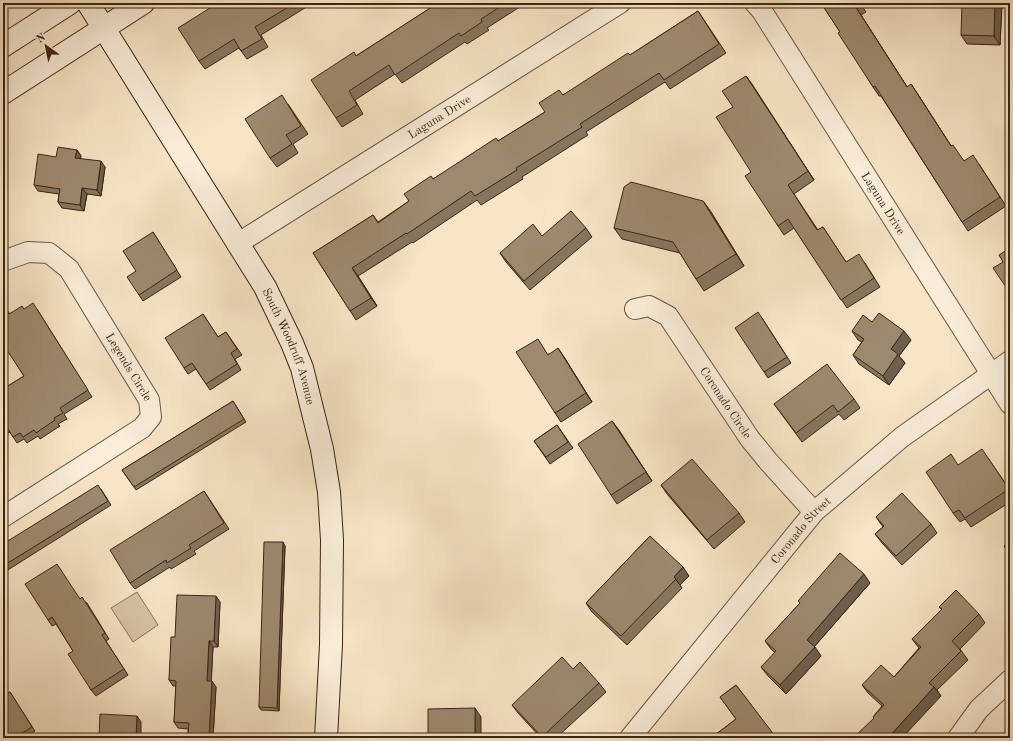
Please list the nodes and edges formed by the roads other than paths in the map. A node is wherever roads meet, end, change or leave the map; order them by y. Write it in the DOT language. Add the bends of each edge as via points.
graph roads {
  1 [pos="70,3"];
  2 [pos="88,3"];
  3 [pos="143,3"];
  4 [pos="620,3"];
  5 [pos="755,3"];
  6 [pos="105,28"];
  7 [pos="3,46"];
  8 [pos="3,93"];
  9 [pos="237,244"];
  10 [pos="3,260"];
  11 [pos="635,309"];
  12 [pos="1010,361"];
  13 [pos="990,374"];
  14 [pos="1010,404"];
  15 [pos="814,512"];
  16 [pos="3,517"];
  17 [pos="1010,680"];
  18 [pos="326,738"];
  19 [pos="630,738"];
  20 [pos="958,738"];
  1 -- 7 [label="main road"];
  2 -- 6 [label="main road, South Woodruff Avenue"];
  3 -- 6 [label="main road"];
  4 -- 9 [label="street, Laguna Drive"];
  5 -- 13 [label="street, Laguna Drive"];
  6 -- 8 [label="main road"];
  6 -- 9 [label="main road, South Woodruff Avenue"];
  9 -- 18 [label="main road, South Woodruff Avenue" via="265,287 299,362 322,449 329,492 332,540 331,645"];
  10 -- 16 [label="street, Legends Circle" via="28,252 49,253 69,269 149,400 151,416 142,428"];
  11 -- 15 [label="street, Coronado Circle" via="650,306 668,316 750,438 768,462"];
  12 -- 13 [label="street, Coronado Street"];
  13 -- 14 [label="street, Laguna Drive"];
  13 -- 15 [label="street, Coronado Street" via="902,437"];
  15 -- 19 [label="street, Coronado Street"];
  17 -- 20 [label="street" via="980,709"];
}
